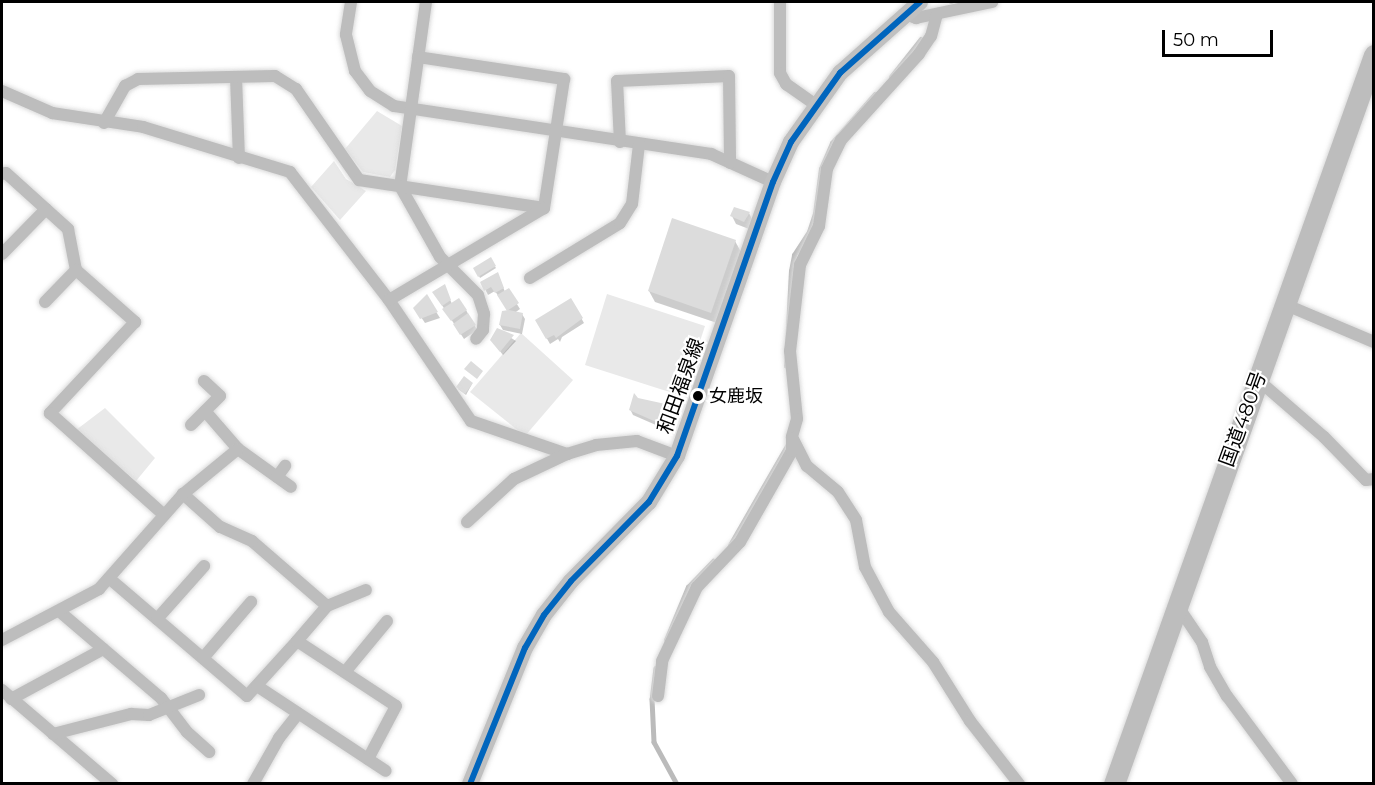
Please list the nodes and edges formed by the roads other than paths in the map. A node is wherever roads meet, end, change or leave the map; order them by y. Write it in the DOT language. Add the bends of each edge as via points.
graph roads {
  1 [pos="351,2"];
  2 [pos="426,2"];
  3 [pos="780,2"];
  4 [pos="920,2"];
  5 [pos="992,2"];
  6 [pos="906,14"];
  7 [pos="937,14"];
  8 [pos="1374,56"];
  9 [pos="418,57"];
  10 [pos="236,77"];
  11 [pos="2,91"];
  12 [pos="1368,94"];
  13 [pos="815,104"];
  14 [pos="408,109"];
  15 [pos="104,123"];
  16 [pos="556,132"];
  17 [pos="620,141"];
  18 [pos="639,144"];
  19 [pos="239,158"];
  20 [pos="730,163"];
  21 [pos="2,174"];
  22 [pos="773,183"];
  23 [pos="400,186"];
  24 [pos="544,208"];
  25 [pos="46,209"];
  26 [pos="2,254"];
  27 [pos="449,266"];
  28 [pos="76,270"];
  29 [pos="530,278"];
  30 [pos="389,300"];
  31 [pos="45,302"];
  32 [pos="1284,304"];
  33 [pos="476,339"];
  34 [pos="1374,342"];
  35 [pos="1257,380"];
  36 [pos="204,381"];
  37 [pos="205,411"];
  38 [pos="191,425"];
  39 [pos="792,437"];
  40 [pos="238,449"];
  41 [pos="567,454"];
  42 [pos="677,456"];
  43 [pos="285,466"];
  44 [pos="277,477"];
  45 [pos="1374,478"];
  46 [pos="291,487"];
  47 [pos="183,494"];
  48 [pos="164,515"];
  49 [pos="467,522"];
  50 [pos="204,566"];
  51 [pos="110,579"];
  52 [pos="366,590"];
  53 [pos="251,602"];
  54 [pos="1177,605"];
  55 [pos="327,606"];
  56 [pos="59,610"];
  57 [pos="157,619"];
  58 [pos="387,621"];
  59 [pos="2,640"];
  60 [pos="297,641"];
  61 [pos="102,649"];
  62 [pos="203,658"];
  63 [pos="345,672"];
  64 [pos="257,686"];
  65 [pos="2,690"];
  66 [pos="199,695"];
  67 [pos="658,696"];
  68 [pos="11,699"];
  69 [pos="171,707"];
  70 [pos="298,714"];
  71 [pos="53,734"];
  72 [pos="209,752"];
  73 [pos="368,759"];
  74 [pos="386,771"];
  75 [pos="112,783"];
  76 [pos="253,783"];
  77 [pos="470,783"];
  78 [pos="1019,783"];
  79 [pos="1114,783"];
  80 [pos="1292,783"];
  1 -- 14 [label="street" via="346,35 355,71 381,99"];
  2 -- 9 [label="street"];
  3 -- 13 [label="street" via="780,73 786,84"];
  4 -- 6 [label="main road, 和田福泉線"];
  5 -- 7 [label="street"];
  6 -- 7 [label="street" via="916,18"];
  6 -- 13 [label="main road, 和田福泉線" via="868,45"];
  7 -- 39 [label="street" via="931,36 920,54 841,140 827,169 819,226 800,266 790,351 797,419"];
  8 -- 12 [label="highway, 国道480号"];
  9 -- 14 [label="street"];
  9 -- 16 [label="street" via="564,79"];
  10 -- 15 [label="street" via="138,80 125,86"];
  10 -- 19 [label="street"];
  10 -- 23 [label="street" via="275,76 287,81 358,180"];
  11 -- 15 [label="street" via="52,113"];
  12 -- 32 [label="highway, 国道480号"];
  13 -- 22 [label="main road, 和田福泉線" via="791,142"];
  14 -- 16 [label="street"];
  14 -- 23 [label="street"];
  15 -- 19 [label="street" via="143,127"];
  16 -- 17 [label="street"];
  16 -- 24 [label="street"];
  17 -- 18 [label="street"];
  17 -- 20 [label="street" via="617,81 729,76"];
  18 -- 20 [label="street" via="711,154"];
  18 -- 29 [label="street" via="632,204 620,223"];
  19 -- 30 [label="street" via="290,172"];
  20 -- 22 [label="street"];
  21 -- 25 [label="street"];
  22 -- 42 [label="main road, 和田福泉線"];
  23 -- 24 [label="street"];
  23 -- 27 [label="street"];
  24 -- 27 [label="street"];
  25 -- 26 [label="street"];
  25 -- 28 [label="street" via="68,229"];
  27 -- 30 [label="street"];
  27 -- 33 [label="street" via="482,304 483,330"];
  28 -- 31 [label="street"];
  28 -- 48 [label="street" via="135,322 50,413"];
  30 -- 41 [label="street" via="464,416 493,432"];
  32 -- 34 [label="street"];
  32 -- 35 [label="highway, 国道480号"];
  35 -- 45 [label="street" via="1324,437 1366,480"];
  35 -- 54 [label="highway, 国道480号"];
  36 -- 37 [label="street" via="220,396"];
  37 -- 38 [label="street"];
  37 -- 40 [label="street"];
  39 -- 67 [label="street" via="792,451 740,542 697,587 662,661"];
  39 -- 78 [label="street" via="807,466 838,492 856,520 865,567 889,612 933,662 970,721"];
  40 -- 44 [label="street"];
  40 -- 47 [label="street"];
  41 -- 42 [label="street" via="619,441 637,441"];
  41 -- 49 [label="street" via="514,479"];
  42 -- 77 [label="main road, 和田福泉線" via="649,502 571,581 544,615 525,648"];
  43 -- 44 [label="street"];
  44 -- 46 [label="street"];
  47 -- 48 [label="street"];
  47 -- 55 [label="street" via="220,527 252,541"];
  48 -- 51 [label="street"];
  50 -- 57 [label="street"];
  51 -- 56 [label="street"];
  51 -- 57 [label="street"];
  52 -- 55 [label="street"];
  53 -- 62 [label="street"];
  54 -- 79 [label="highway, 国道480号"];
  54 -- 80 [label="street" via="1202,642 1210,667 1227,696"];
  55 -- 60 [label="street"];
  56 -- 59 [label="street"];
  56 -- 61 [label="street"];
  57 -- 62 [label="street"];
  58 -- 63 [label="street"];
  60 -- 63 [label="street"];
  60 -- 64 [label="street"];
  61 -- 68 [label="street"];
  61 -- 69 [label="street"];
  62 -- 64 [label="street" via="247,696"];
  63 -- 73 [label="street" via="396,706"];
  64 -- 70 [label="street"];
  65 -- 68 [label="street"];
  66 -- 69 [label="street"];
  68 -- 71 [label="street"];
  69 -- 71 [label="street"];
  69 -- 72 [label="street" via="187,732"];
  70 -- 73 [label="street"];
  70 -- 76 [label="street"];
  71 -- 75 [label="street"];
  73 -- 74 [label="street"];
}
